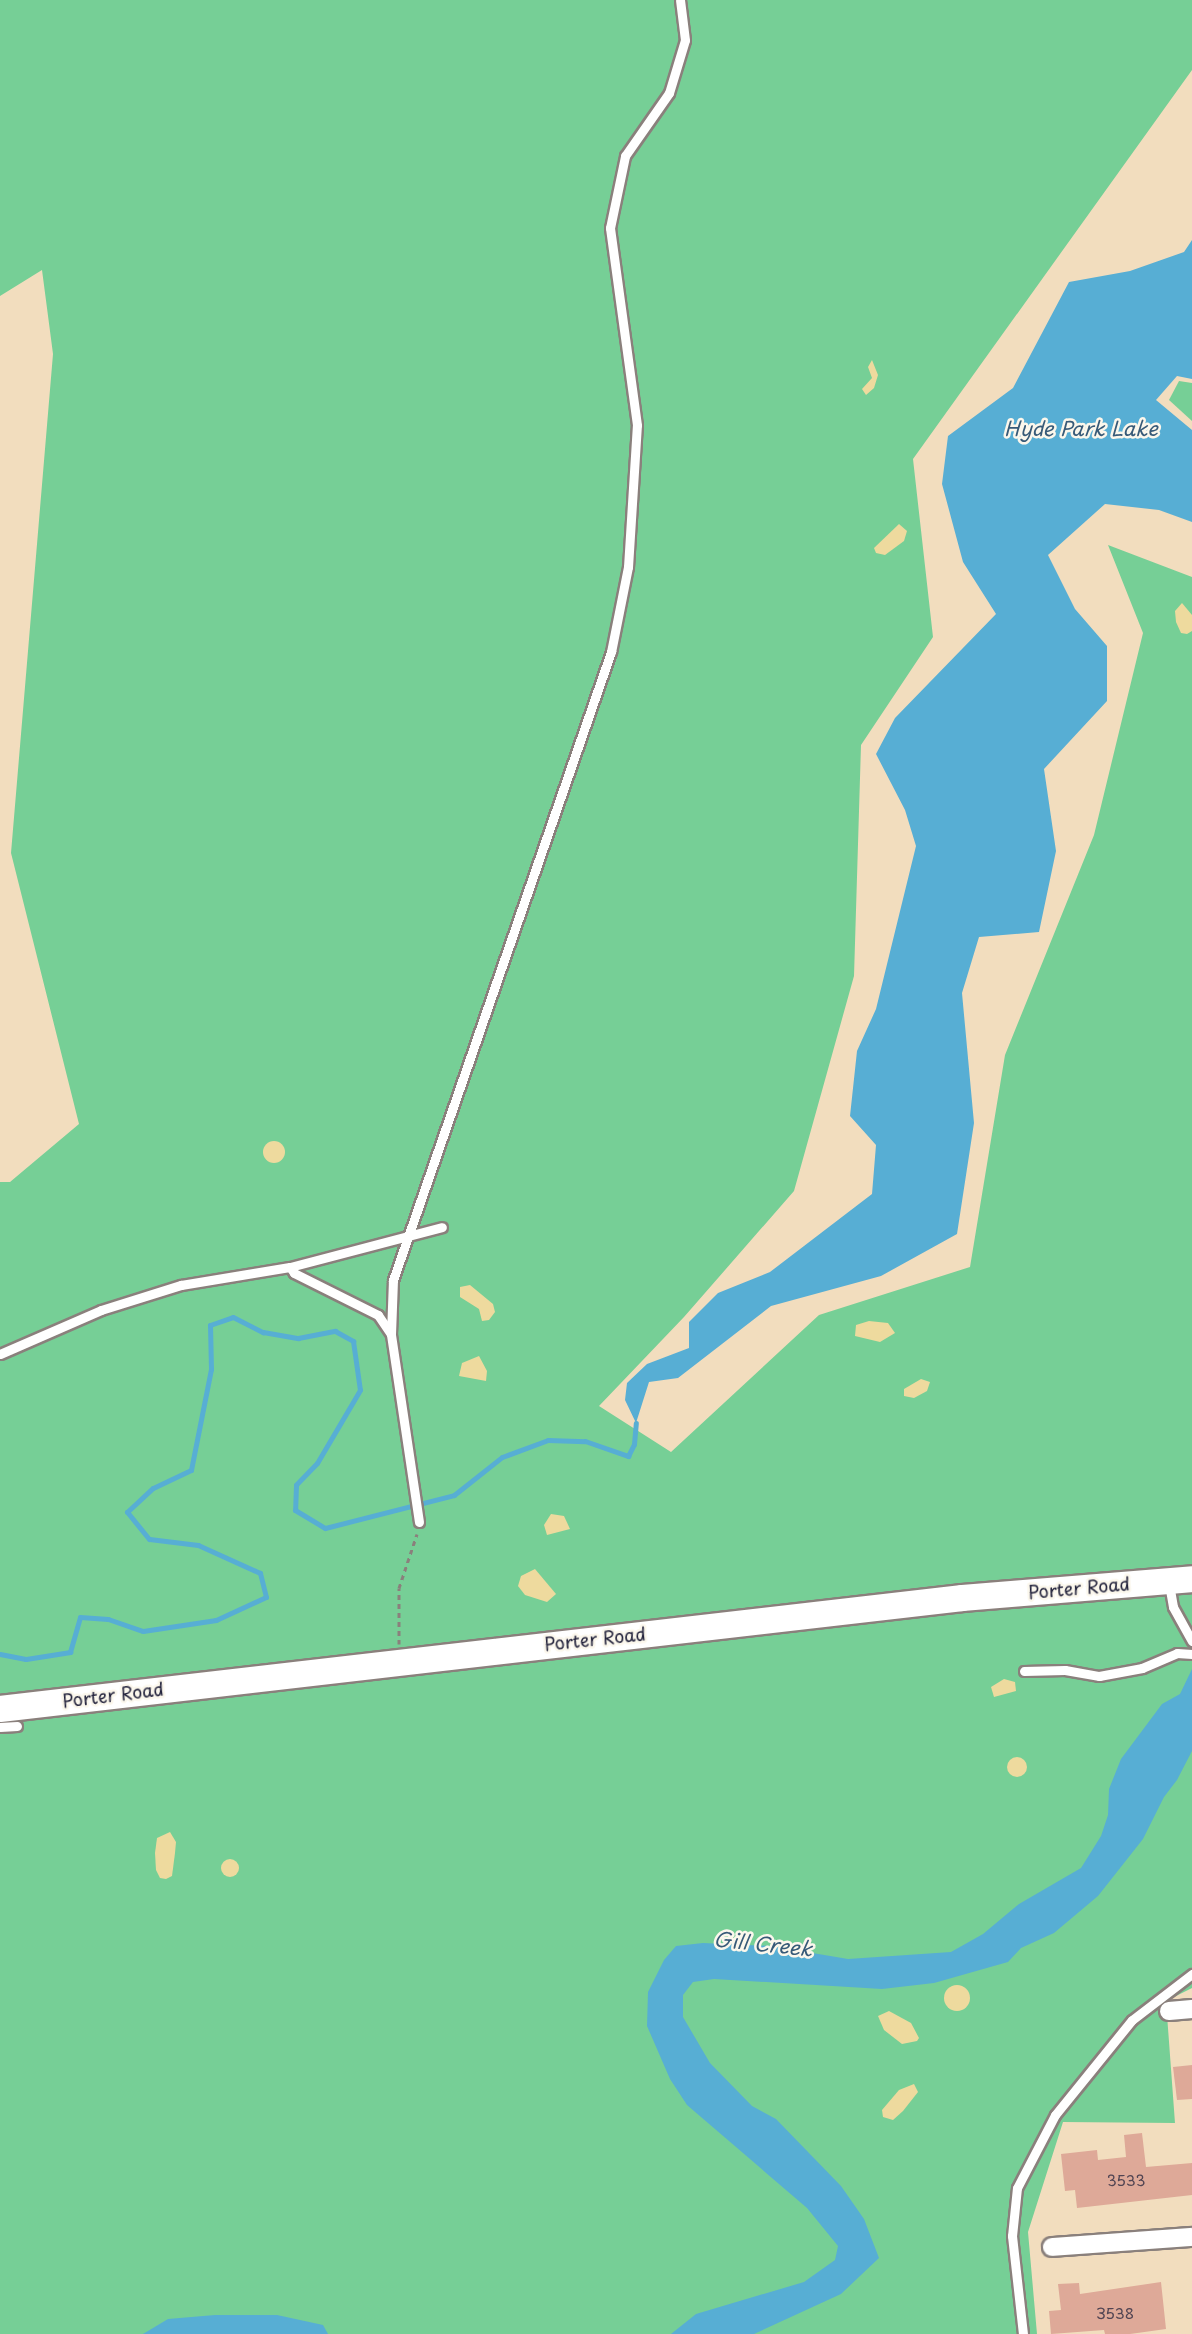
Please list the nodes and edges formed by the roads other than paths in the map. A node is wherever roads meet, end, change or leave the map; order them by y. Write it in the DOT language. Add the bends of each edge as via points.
graph roads {
  1 [pos="680,0"];
  2 [pos="442,1227"];
  3 [pos="404,1239"];
  4 [pos="290,1267"];
  5 [pos="391,1334"];
  6 [pos="0,1354"];
  7 [pos="419,1522"];
  8 [pos="1180,1580"];
  9 [pos="1192,1641"];
  10 [pos="1192,1654"];
  11 [pos="1024,1671"];
  12 [pos="9,1717"];
  13 [pos="0,1727"];
  14 [pos="1192,1974"];
  15 [pos="1192,2008"];
  16 [pos="1169,2011"];
  17 [pos="1192,2237"];
  18 [pos="1052,2247"];
  19 [pos="1023,2334"];
  1 -- 3 [label="lane" via="686,39 669,93 625,156 610,228 637,425 628,567 611,652"];
  2 -- 3 [label="lane"];
  3 -- 4 [label="lane"];
  3 -- 5 [label="lane" via="393,1280"];
  4 -- 5 [label="lane" via="294,1273 378,1315"];
  4 -- 6 [label="lane" via="181,1286 101,1310"];
  5 -- 7 [label="lane"];
  8 -- 9 [label="lane" via="1173,1607 1184,1634"];
  8 -- 12 [label="main road, Porter Road" via="963,1598 402,1660"];
  10 -- 11 [label="lane" via="1177,1653 1142,1668 1108,1675"];
  12 -- 13 [label="lane"];
  14 -- 19 [label="lane" via="1132,2020 1055,2115 1017,2188 1012,2236"];
  15 -- 16 [label="street"];
  17 -- 18 [label="street"];
}
